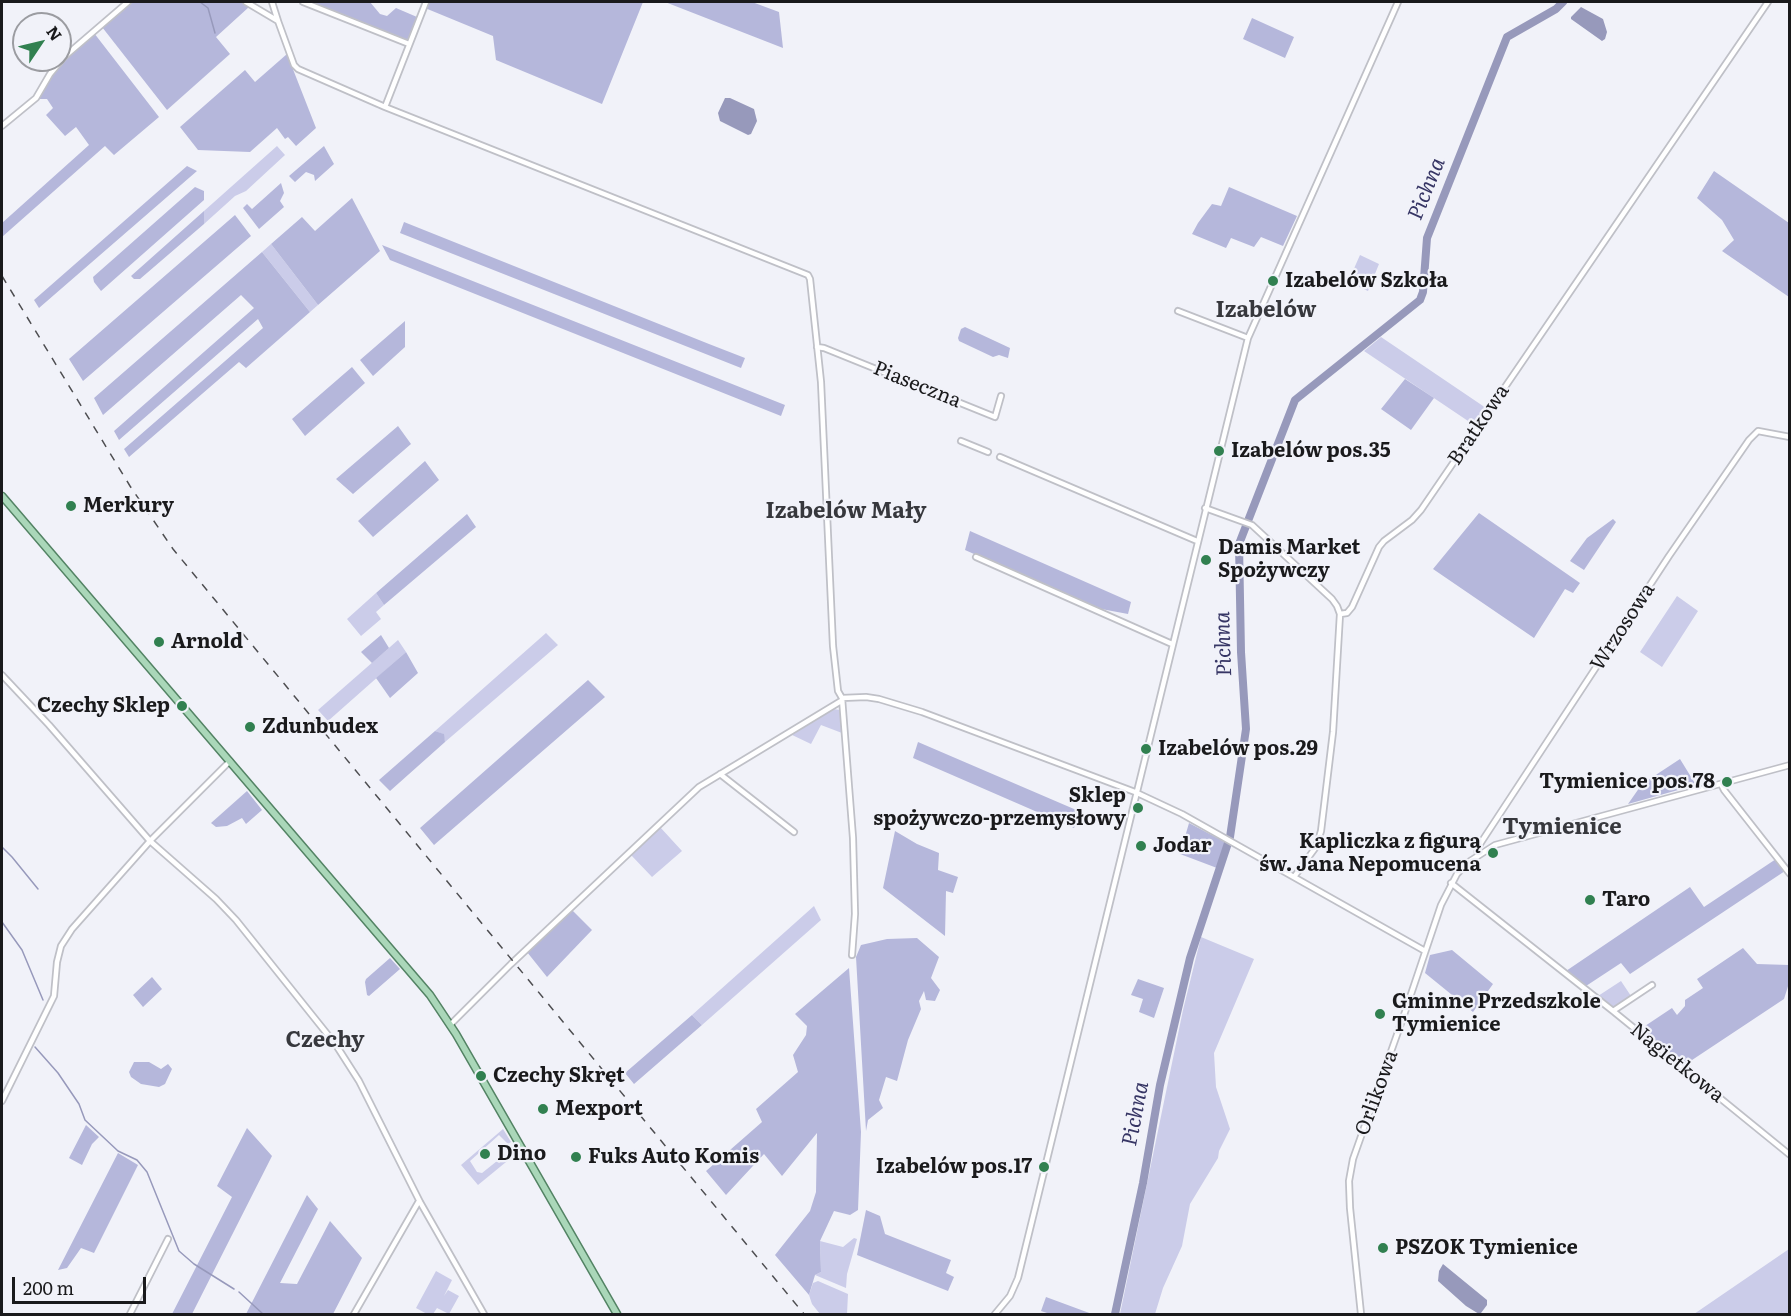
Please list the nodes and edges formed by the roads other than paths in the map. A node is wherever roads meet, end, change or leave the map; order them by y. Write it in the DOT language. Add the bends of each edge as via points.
graph roads {
  1 [pos="128,2"];
  2 [pos="246,2"];
  3 [pos="272,2"];
  4 [pos="303,2"];
  5 [pos="426,2"];
  6 [pos="1398,2"];
  7 [pos="1768,2"];
  8 [pos="278,21"];
  9 [pos="409,44"];
  10 [pos="385,107"];
  11 [pos="2,126"];
  12 [pos="1178,311"];
  13 [pos="1248,338"];
  14 [pos="817,347"];
  15 [pos="1001,396"];
  16 [pos="1790,438"];
  17 [pos="961,441"];
  18 [pos="988,452"];
  19 [pos="1000,457"];
  20 [pos="2,496"];
  21 [pos="1205,508"];
  22 [pos="1197,541"];
  23 [pos="976,557"];
  24 [pos="1340,614"];
  25 [pos="1172,644"];
  26 [pos="2,675"];
  27 [pos="842,700"];
  28 [pos="230,761"];
  29 [pos="1790,765"];
  30 [pos="720,774"];
  31 [pos="1721,784"];
  32 [pos="1135,792"];
  33 [pos="794,832"];
  34 [pos="150,841"];
  35 [pos="1478,854"];
  36 [pos="1790,874"];
  37 [pos="1294,878"];
  38 [pos="1451,883"];
  39 [pos="1425,951"];
  40 [pos="852,955"];
  41 [pos="1652,985"];
  42 [pos="1613,1011"];
  43 [pos="450,1025"];
  44 [pos="2,1101"];
  45 [pos="1790,1155"];
  46 [pos="419,1201"];
  47 [pos="168,1239"];
  48 [pos="130,1314"];
  49 [pos="354,1314"];
  50 [pos="484,1314"];
  51 [pos="617,1314"];
  52 [pos="995,1314"];
  53 [pos="1361,1314"];
  1 -- 11 [label="street" via="64,57 36,98"];
  2 -- 8 [label="street"];
  3 -- 8 [label="street"];
  4 -- 9 [label="street"];
  5 -- 9 [label="street"];
  6 -- 13 [label="street"];
  7 -- 24 [label="street, Bratkowa" via="1420,510 1379,547 1353,607"];
  8 -- 10 [label="street" via="298,69"];
  9 -- 10 [label="street"];
  10 -- 14 [label="street" via="804,273 810,279"];
  12 -- 13 [label="street"];
  13 -- 21 [label="street"];
  14 -- 15 [label="street, Piaseczna" via="995,417"];
  14 -- 27 [label="street" via="833,646"];
  16 -- 35 [label="street, Wrzosowa" via="1758,431 1749,440 1493,824 1477,849"];
  17 -- 18 [label="street"];
  19 -- 22 [label="street"];
  20 -- 28 [label="main road"];
  21 -- 22 [label="street"];
  21 -- 24 [label="street" via="1252,525 1332,599"];
  22 -- 25 [label="street"];
  23 -- 25 [label="street"];
  24 -- 37 [label="street" via="1322,831"];
  25 -- 32 [label="street"];
  26 -- 34 [label="street"];
  27 -- 30 [label="street"];
  27 -- 32 [label="street" via="866,697 890,702"];
  27 -- 40 [label="street" via="854,868"];
  28 -- 34 [label="street"];
  28 -- 43 [label="main road" via="403,962"];
  29 -- 31 [label="street, Orlikowa"];
  30 -- 33 [label="street"];
  30 -- 43 [label="street" via="694,792"];
  31 -- 35 [label="street, Orlikowa" via="1506,842"];
  31 -- 36 [label="street"];
  32 -- 37 [label="street" via="1182,814"];
  32 -- 52 [label="street" via="1018,1278"];
  34 -- 44 [label="street" via="72,929 62,946 54,996"];
  34 -- 46 [label="street" via="236,920 336,1045"];
  35 -- 38 [label="street, Orlikowa"];
  37 -- 39 [label="street"];
  38 -- 39 [label="street, Orlikowa"];
  38 -- 42 [label="street, Nagietkowa"];
  39 -- 53 [label="street, Orlikowa" via="1350,1170"];
  41 -- 42 [label="street"];
  42 -- 45 [label="street, Nagietkowa"];
  43 -- 51 [label="main road"];
  46 -- 49 [label="street"];
  46 -- 50 [label="street"];
  47 -- 48 [label="street"];
}
